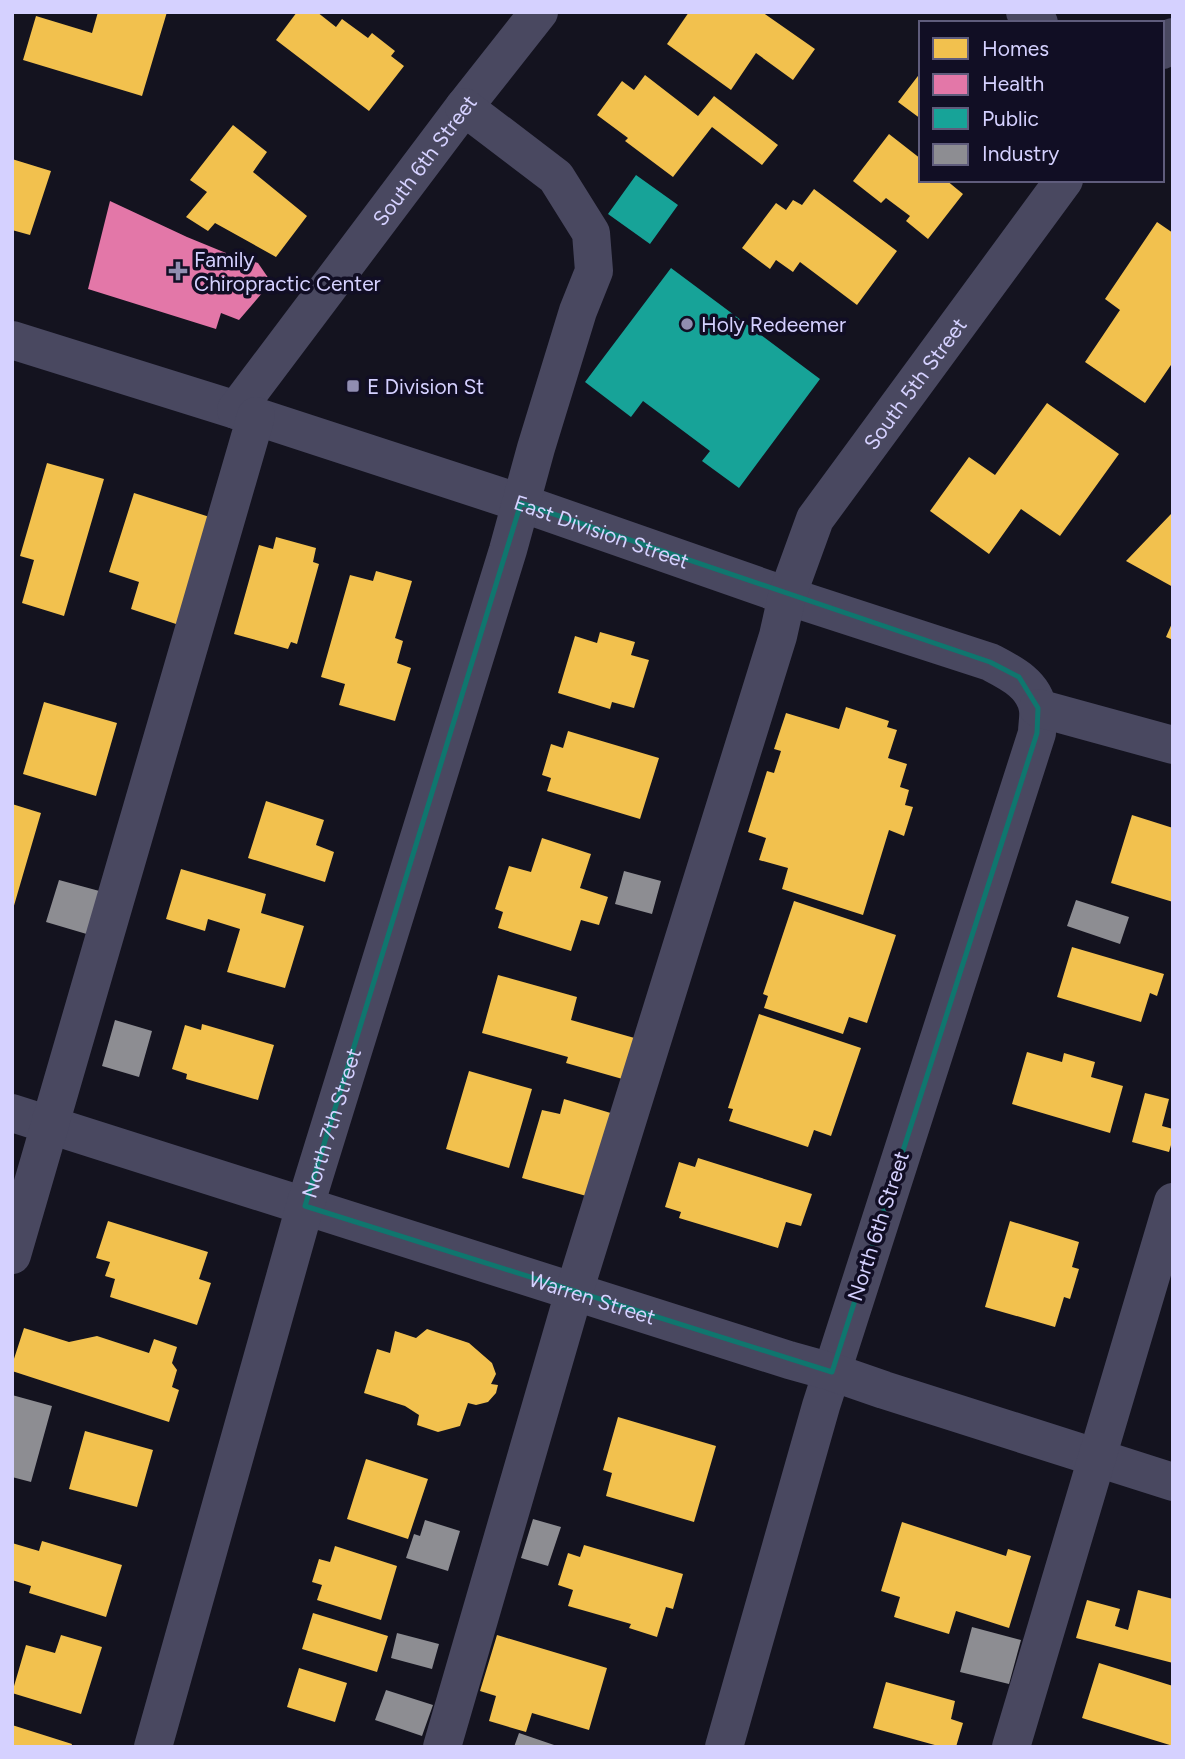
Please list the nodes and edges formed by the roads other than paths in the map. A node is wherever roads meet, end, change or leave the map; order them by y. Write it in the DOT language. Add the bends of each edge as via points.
graph roads {
  1 [pos="539,12"];
  2 [pos="464,107"];
  3 [pos="1063,182"];
  4 [pos="12,340"];
  5 [pos="246,413"];
  6 [pos="521,503"];
  7 [pos="787,596"];
  8 [pos="1038,708"];
  9 [pos="1173,744"];
  10 [pos="12,1113"];
  11 [pos="51,1126"];
  12 [pos="1173,1202"];
  13 [pos="305,1206"];
  14 [pos="12,1255"];
  15 [pos="574,1292"];
  16 [pos="832,1372"];
  17 [pos="1097,1457"];
  18 [pos="1173,1482"];
  19 [pos="153,1747"];
  20 [pos="442,1747"];
  21 [pos="724,1747"];
  22 [pos="1011,1747"];
  1 -- 2 [label="street, South 6th Street"];
  2 -- 5 [label="street, South 6th Street"];
  2 -- 6 [label="street, North 7th Street" via="556,177 591,233 594,271"];
  3 -- 7 [label="street, South 5th Street" via="815,519"];
  4 -- 5 [label="street, East Division Street"];
  5 -- 6 [label="street, East Division Street"];
  5 -- 11 [label="street"];
  6 -- 7 [label="street, East Division Street"];
  6 -- 13 [label="street, North 7th Street"];
  7 -- 8 [label="street, East Division Street" via="990,662 1019,677"];
  7 -- 15 [label="street, South 5th Street"];
  8 -- 9 [label="street"];
  8 -- 16 [label="street, North 6th Street" via="1037,733"];
  10 -- 11 [label="street, Warren Street"];
  11 -- 13 [label="street, Warren Street"];
  11 -- 14 [label="street"];
  12 -- 17 [label="street"];
  13 -- 15 [label="street, Warren Street"];
  13 -- 19 [label="street, North 7th Street"];
  15 -- 16 [label="street, Warren Street"];
  15 -- 20 [label="street, South 5th Street"];
  16 -- 17 [label="street, Warren Street"];
  16 -- 21 [label="street, North 6th Street"];
  17 -- 18 [label="street, Warren Street"];
  17 -- 22 [label="street"];
}
